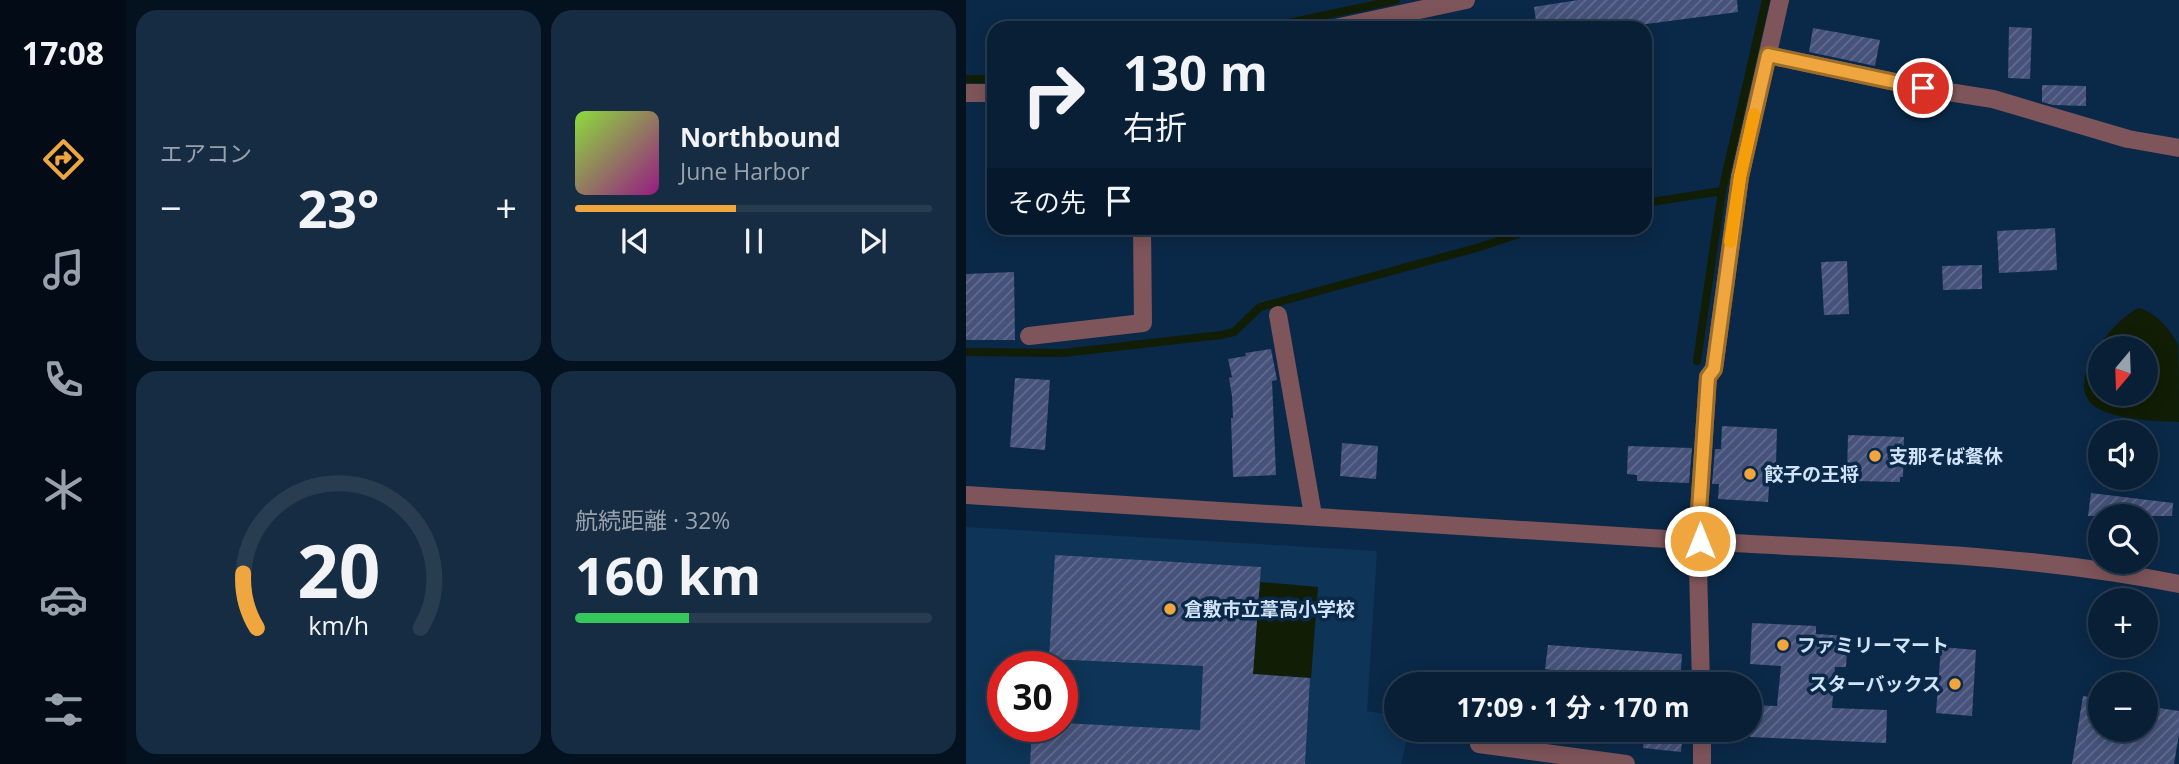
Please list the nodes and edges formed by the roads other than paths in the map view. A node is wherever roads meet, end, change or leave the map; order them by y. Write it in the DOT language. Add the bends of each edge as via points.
graph roads {
  1 [pos="1466,0"];
  2 [pos="1780,0"];
  3 [pos="1368,21"];
  4 [pos="1768,55"];
  5 [pos="966,93"];
  6 [pos="987,93"];
  7 [pos="2179,148"];
  8 [pos="1142,235"];
  9 [pos="1278,315"];
  10 [pos="1029,336"];
  11 [pos="966,495"];
  12 [pos="1313,515"];
  13 [pos="1700,541"];
  14 [pos="2179,584"];
  15 [pos="1701,672"];
  16 [pos="1702,742"];
  17 [pos="1479,744"];
  18 [pos="1626,764"];
  19 [pos="1702,764"];
  1 -- 3 [label="street"];
  2 -- 4 [label="street"];
  4 -- 7 [label="street" via="1993,99 2128,139"];
  4 -- 13 [label="street" via="1740,177 1714,369 1708,377"];
  5 -- 6 [label="street"];
  8 -- 10 [label="street" via="1143,323"];
  9 -- 12 [label="street"];
  11 -- 12 [label="street"];
  12 -- 13 [label="street"];
  13 -- 14 [label="street" via="1960,555"];
  13 -- 15 [label="street"];
  16 -- 19 [label="street"];
  17 -- 18 [label="street"];
}
